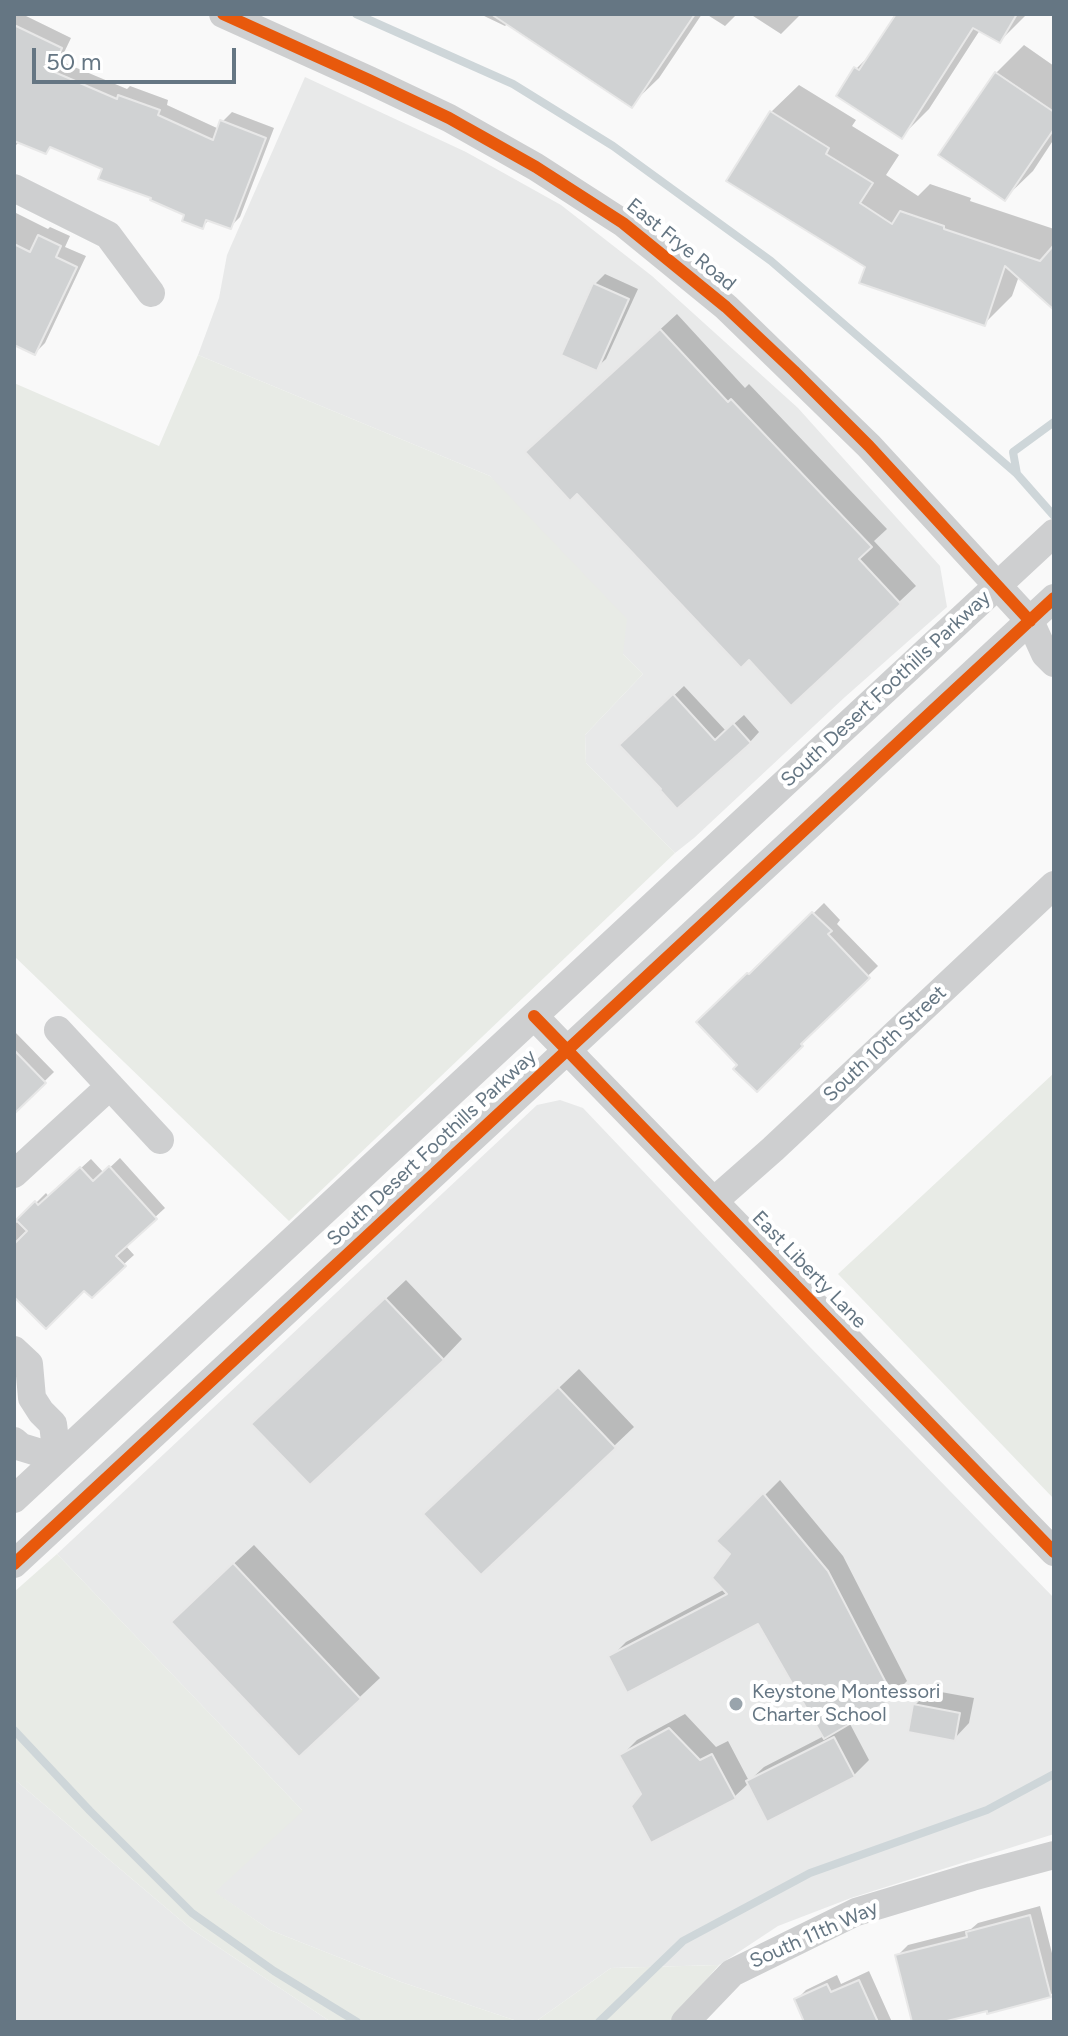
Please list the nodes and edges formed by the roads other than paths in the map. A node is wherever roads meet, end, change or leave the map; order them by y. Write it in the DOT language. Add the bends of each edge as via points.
graph roads {
  1 [pos="223,14"];
  2 [pos="14,188"];
  3 [pos="151,293"];
  4 [pos="1051,536"];
  5 [pos="997,585"];
  6 [pos="1054,598"];
  7 [pos="1042,626"];
  8 [pos="1054,663"];
  9 [pos="1054,885"];
  10 [pos="534,1016"];
  11 [pos="58,1030"];
  12 [pos="566,1051"];
  13 [pos="110,1086"];
  14 [pos="160,1140"];
  15 [pos="14,1174"];
  16 [pos="714,1201"];
  17 [pos="14,1350"];
  18 [pos="22,1392"];
  19 [pos="14,1441"];
  20 [pos="57,1458"];
  21 [pos="14,1499"];
  22 [pos="1054,1552"];
  23 [pos="14,1564"];
  24 [pos="1053,1857"];
  25 [pos="685,2022"];
  1 -- 5 [label="street, East Frye Road" via="449,118 623,223 794,371"];
  2 -- 3 [label="street" via="108,235"];
  4 -- 5 [label="street, South Desert Foothills Parkway"];
  5 -- 7 [label="street, East Frye Road"];
  5 -- 10 [label="street, South Desert Foothills Parkway"];
  6 -- 7 [label="street, South Desert Foothills Parkway"];
  7 -- 8 [label="street, East Frye Road" via="1045,654"];
  7 -- 12 [label="street, South Desert Foothills Parkway"];
  9 -- 16 [label="street, South 10th Street"];
  10 -- 12 [label="street, East Liberty Lane"];
  10 -- 20 [label="street, South Desert Foothills Parkway"];
  11 -- 13 [label="street"];
  12 -- 16 [label="street, East Liberty Lane"];
  12 -- 23 [label="street, South Desert Foothills Parkway"];
  13 -- 14 [label="street"];
  13 -- 15 [label="street"];
  16 -- 22 [label="street, East Liberty Lane"];
  17 -- 18 [label="street" via="29,1364"];
  18 -- 20 [label="street" via="53,1424"];
  19 -- 20 [label="street"];
  20 -- 21 [label="street, South Desert Foothills Parkway"];
  24 -- 25 [label="street, South 11th Way" via="856,1912 732,1973"];
}
